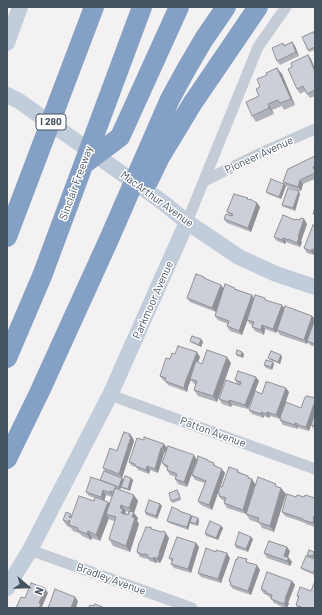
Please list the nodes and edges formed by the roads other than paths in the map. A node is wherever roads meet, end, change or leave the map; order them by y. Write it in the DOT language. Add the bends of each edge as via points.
graph roads {
  1 [pos="20,7"];
  2 [pos="94,7"];
  3 [pos="142,7"];
  4 [pos="179,7"];
  5 [pos="226,7"];
  6 [pos="258,7"];
  7 [pos="286,7"];
  8 [pos="7,43"];
  9 [pos="13,98"];
  10 [pos="315,129"];
  11 [pos="84,164"];
  12 [pos="204,181"];
  13 [pos="187,222"];
  14 [pos="7,237"];
  15 [pos="110,237"];
  16 [pos="315,288"];
  17 [pos="7,358"];
  18 [pos="110,395"];
  19 [pos="7,459"];
  20 [pos="315,469"];
  21 [pos="30,550"];
  22 [pos="7,588"];
  23 [pos="192,608"];
  1 -- 8 [label="street"];
  2 -- 14 [label="highway, I 280"];
  3 -- 11 [label="highway, Sinclair Freeway"];
  4 -- 11 [label="highway" via="120,137"];
  5 -- 15 [label="highway" via="204,38 170,99"];
  6 -- 15 [label="highway" via="192,104 160,158 134,213"];
  7 -- 12 [label="street, Parkmoor Avenue" via="258,47"];
  9 -- 13 [label="street, MacArthur Avenue" via="161,201"];
  10 -- 12 [label="street, Pioneer Avenue"];
  11 -- 17 [label="highway, Sinclair Freeway" via="42,276"];
  12 -- 13 [label="street, Parkmoor Avenue"];
  13 -- 16 [label="street, MacArthur Avenue" via="239,257"];
  13 -- 18 [label="street, Parkmoor Avenue"];
  15 -- 19 [label="highway"];
  18 -- 20 [label="street, Patton Avenue"];
  18 -- 21 [label="street, Parkmoor Avenue"];
  21 -- 22 [label="street, Parkmoor Avenue"];
  21 -- 23 [label="street, Bradley Avenue"];
}
